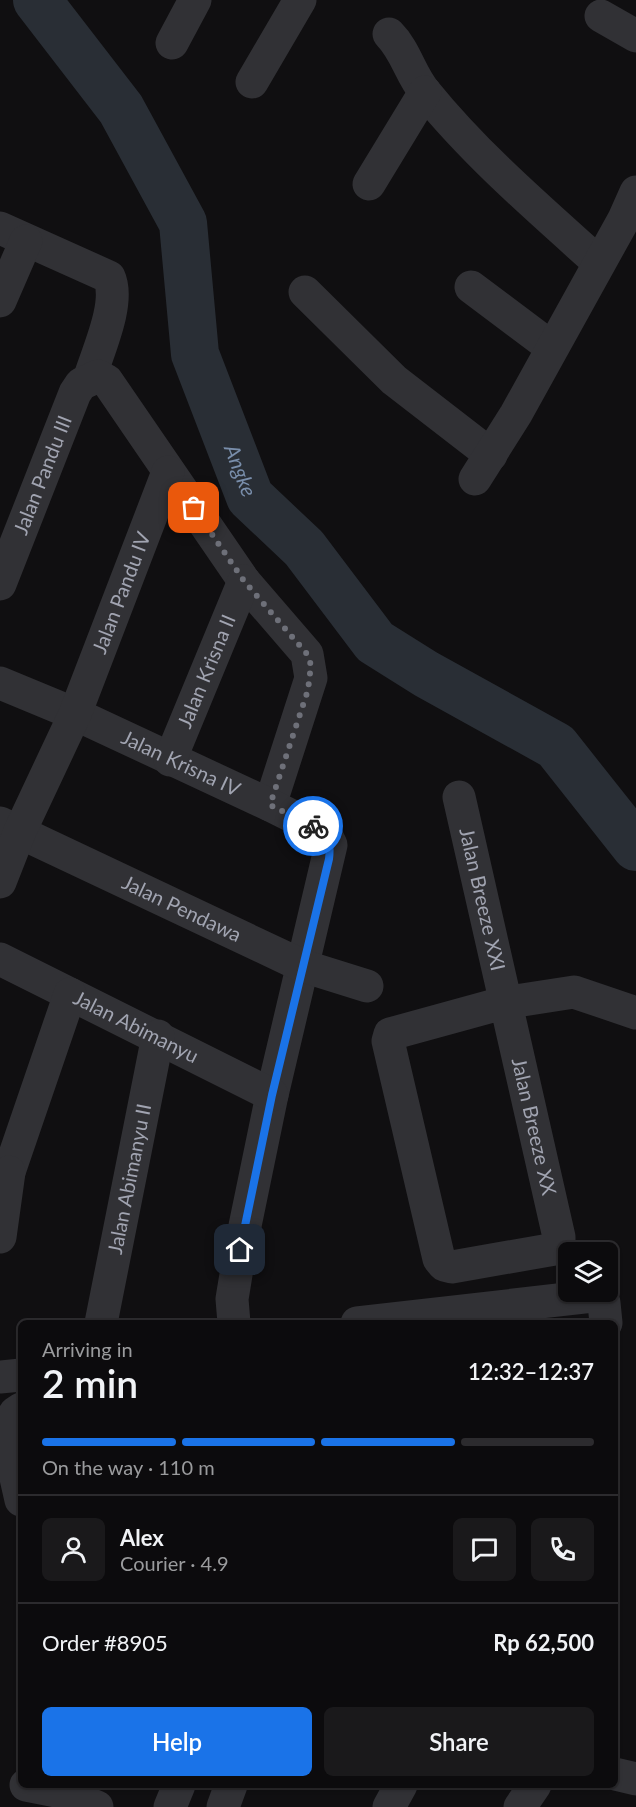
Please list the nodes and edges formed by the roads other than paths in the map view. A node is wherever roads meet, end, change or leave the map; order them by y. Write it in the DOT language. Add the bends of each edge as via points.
graph roads {
  1 [pos="195,0"];
  2 [pos="300,0"];
  3 [pos="601,16"];
  4 [pos="389,34"];
  5 [pos="636,36"];
  6 [pos="172,43"];
  7 [pos="252,82"];
  8 [pos="425,92"];
  9 [pos="369,184"];
  10 [pos="632,212"];
  11 [pos="13,234"];
  12 [pos="599,263"];
  13 [pos="471,287"];
  14 [pos="305,292"];
  15 [pos="0,301"];
  16 [pos="551,347"];
  17 [pos="93,378"];
  18 [pos="168,472"];
  19 [pos="244,581"];
  20 [pos="0,584"];
  21 [pos="0,683"];
  22 [pos="75,714"];
  23 [pos="170,760"];
  24 [pos="459,797"];
  25 [pos="270,805"];
  26 [pos="10,827"];
  27 [pos="0,882"];
  28 [pos="0,959"];
  29 [pos="303,966"];
  30 [pos="368,986"];
  31 [pos="70,993"];
  32 [pos="503,1003"];
  33 [pos="636,1013"];
  34 [pos="158,1036"];
  35 [pos="272,1095"];
  36 [pos="5,1182"];
  37 [pos="0,1237"];
  38 [pos="603,1311"];
  39 [pos="102,1320"];
  40 [pos="224,1320"];
  41 [pos="385,1320"];
  42 [pos="18,1376"];
  43 [pos="0,1377"];
  44 [pos="15,1422"];
  45 [pos="18,1461"];
  46 [pos="618,1775"];
  47 [pos="636,1779"];
  48 [pos="0,1780"];
  49 [pos="18,1783"];
  50 [pos="43,1788"];
  51 [pos="178,1788"];
  52 [pos="230,1788"];
  53 [pos="399,1788"];
  54 [pos="533,1788"];
  55 [pos="96,1807"];
  56 [pos="170,1807"];
  57 [pos="223,1807"];
  58 [pos="389,1807"];
  59 [pos="520,1807"];
  1 -- 6 [label="street"];
  2 -- 7 [label="street"];
  3 -- 5 [label="street"];
  4 -- 8 [label="street" via="399,44"];
  8 -- 9 [label="street"];
  8 -- 12 [label="street" via="514,187"];
  10 -- 12 [label="street"];
  11 -- 15 [label="street"];
  11 -- 17 [label="street, Jalan Pandu III" via="109,277 113,301"];
  12 -- 16 [label="street"];
  13 -- 16 [label="street"];
  14 -- 16 [label="street" via="483,467"];
  17 -- 18 [label="street" via="107,381"];
  17 -- 20 [label="street, Jalan Pandu III" via="81,384 75,393"];
  18 -- 19 [label="street"];
  18 -- 22 [label="street, Jalan Pandu IV"];
  19 -- 23 [label="street, Jalan Krisna II"];
  19 -- 25 [label="street" via="307,654 311,678"];
  21 -- 22 [label="street, Jalan Krisna IV"];
  22 -- 23 [label="street, Jalan Krisna IV"];
  22 -- 26 [label="street, Jalan Pandu IV"];
  23 -- 25 [label="street, Jalan Krisna IV"];
  24 -- 32 [label="street, Jalan Breeze XXI"];
  25 -- 29 [label="street, Jalan Krisna IV" via="318,829 331,845"];
  26 -- 27 [label="street, Jalan Pandu IV"];
  26 -- 29 [label="street, Jalan Pendawa"];
  28 -- 31 [label="street, Jalan Abimanyu"];
  29 -- 30 [label="street, Jalan Pendawa"];
  29 -- 35 [label="street"];
  31 -- 34 [label="street, Jalan Abimanyu"];
  31 -- 36 [label="street"];
  32 -- 32 [label="street, Jalan Breeze XX" via="390,1035 388,1041 439,1259 452,1267 555,1249 559,1244"];
  32 -- 33 [label="street" via="574,992"];
  34 -- 35 [label="street, Jalan Abimanyu"];
  34 -- 39 [label="street, Jalan Abimanyu II"];
  35 -- 40 [label="street"];
  36 -- 37 [label="street"];
  38 -- 41 [label="street" via="587,1297"];
  42 -- 43 [label="street"];
  44 -- 45 [label="street"];
  46 -- 47 [label="street"];
  48 -- 49 [label="street"];
  50 -- 55 [label="street"];
  51 -- 56 [label="street"];
  52 -- 57 [label="street"];
  53 -- 58 [label="street"];
  54 -- 59 [label="street"];
}
